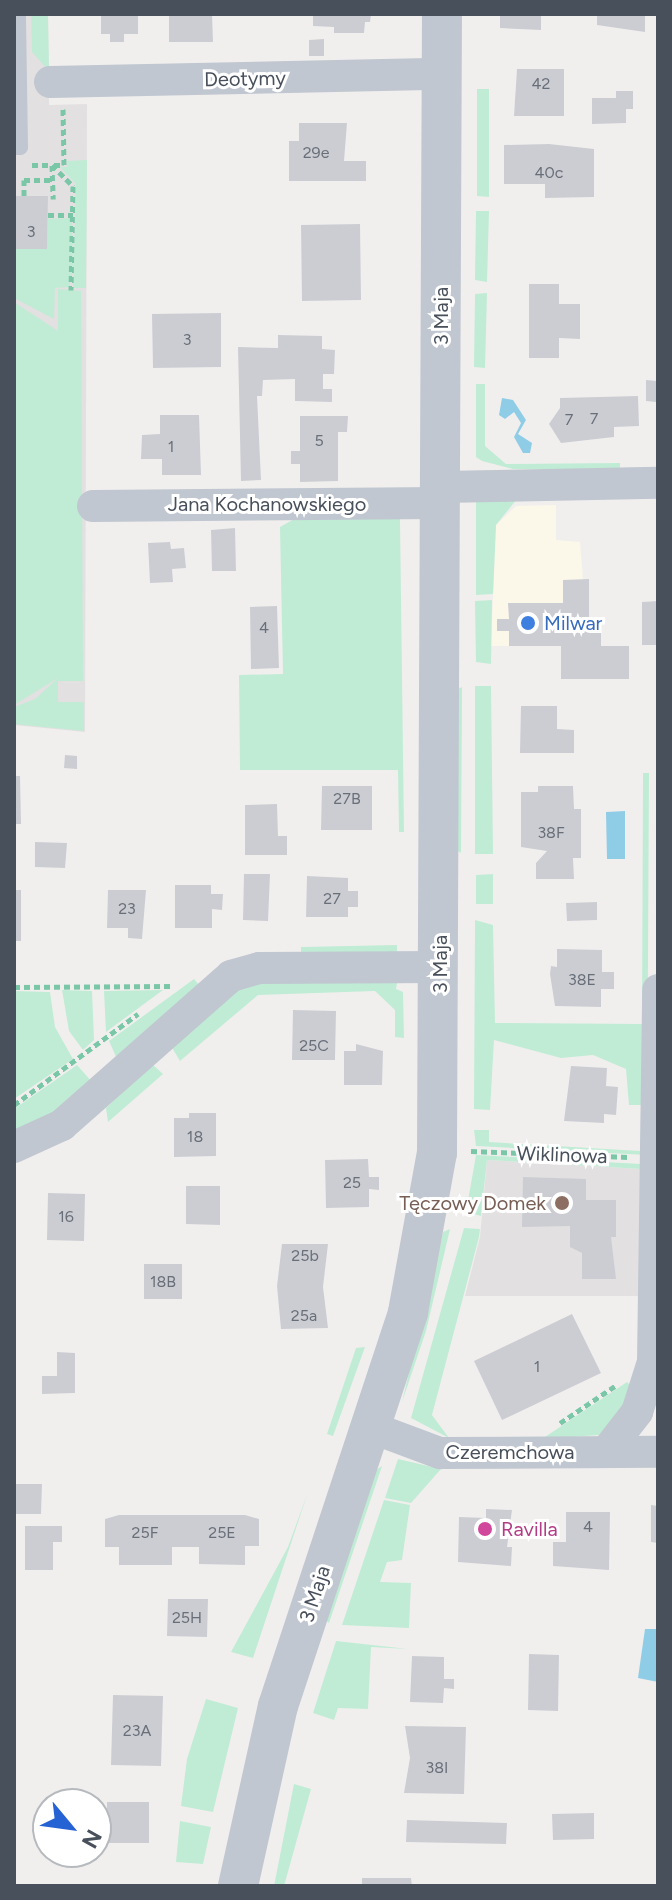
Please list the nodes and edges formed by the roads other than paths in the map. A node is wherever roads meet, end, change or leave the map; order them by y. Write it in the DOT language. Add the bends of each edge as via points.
graph roads {
  1 [pos="18,14"];
  2 [pos="442,14"];
  3 [pos="441,74"];
  4 [pos="44,89"];
  5 [pos="14,147"];
  6 [pos="658,483"];
  7 [pos="441,495"];
  8 [pos="93,506"];
  9 [pos="440,967"];
  10 [pos="658,990"];
  11 [pos="14,1147"];
  12 [pos="658,1159"];
  13 [pos="370,1427"];
  14 [pos="606,1452"];
  15 [pos="658,1452"];
  16 [pos="238,1886"];
  1 -- 4 [label="lane"];
  2 -- 3 [label="street, 3 Maja"];
  3 -- 4 [label="street, Deotymy"];
  3 -- 7 [label="street, 3 Maja"];
  4 -- 5 [label="lane" via="20,147"];
  6 -- 7 [label="street, Jana Kochanowskiego"];
  7 -- 8 [label="street, Jana Kochanowskiego"];
  7 -- 9 [label="street, 3 Maja"];
  9 -- 11 [label="street" via="259,968 231,976 62,1125"];
  9 -- 13 [label="street, 3 Maja" via="439,1114 428,1217 408,1312"];
  10 -- 12 [label="street"];
  12 -- 14 [label="street" via="648,1385 637,1412"];
  13 -- 14 [label="street, Czeremchowa" via="440,1453"];
  13 -- 16 [label="street, 3 Maja" via="261,1766"];
  14 -- 15 [label="street, Czeremchowa"];
}
